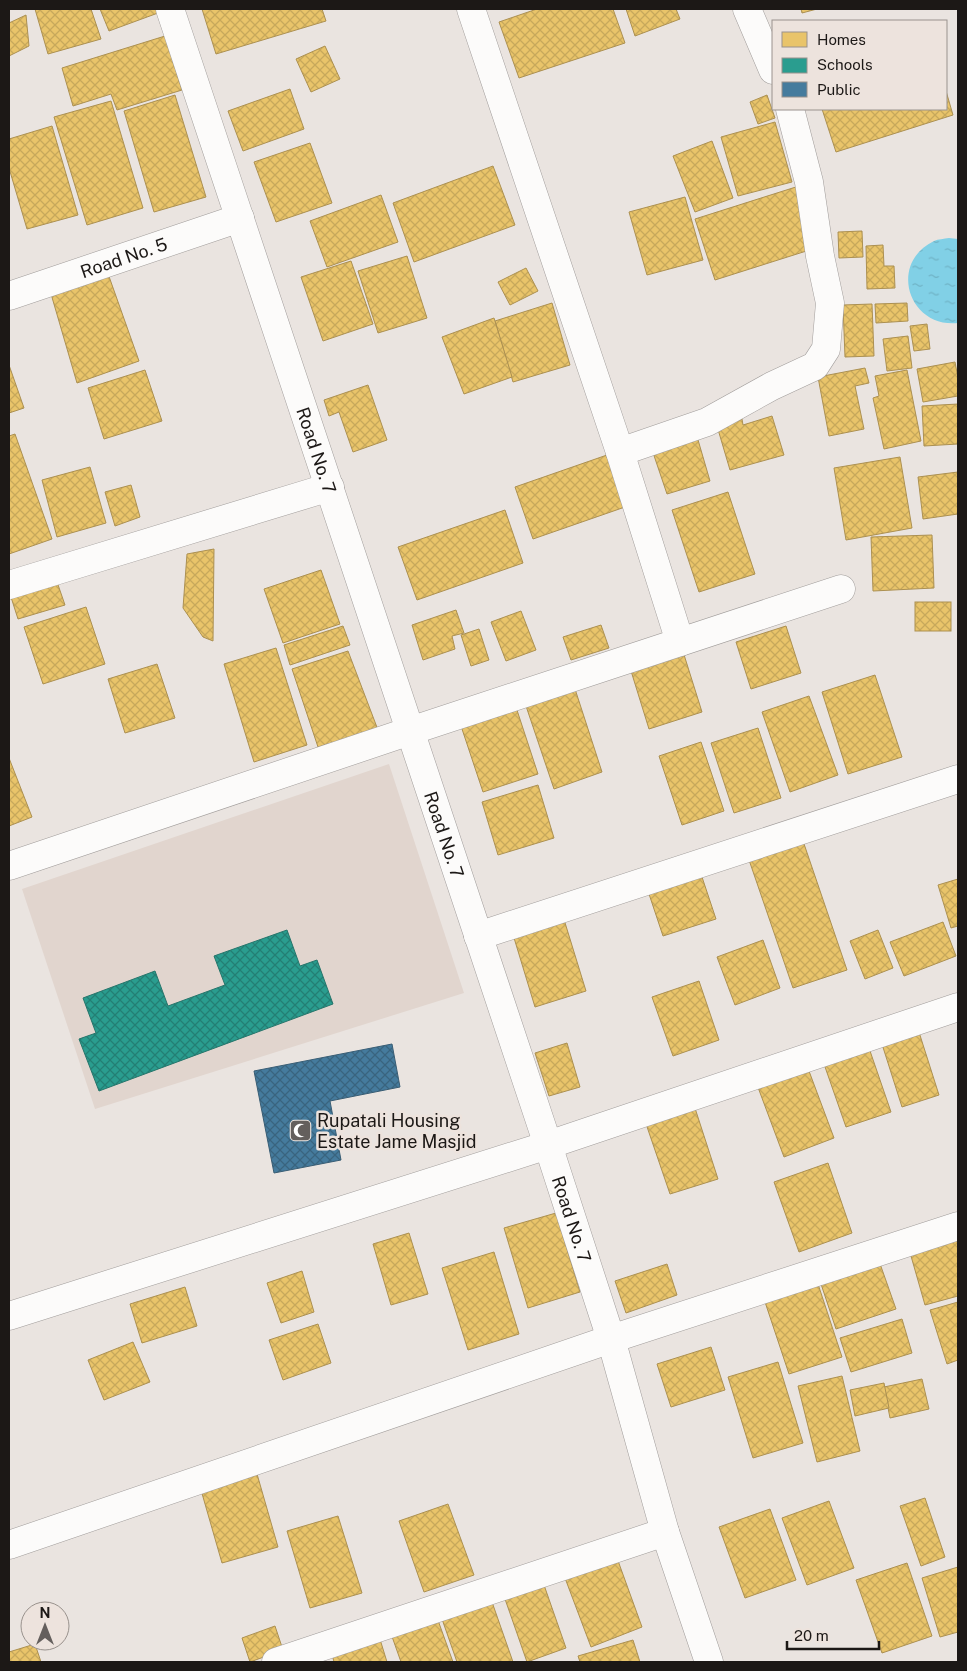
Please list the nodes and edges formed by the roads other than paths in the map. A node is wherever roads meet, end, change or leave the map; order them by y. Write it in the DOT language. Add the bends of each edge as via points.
graph roads {
  1 [pos="170,9"];
  2 [pos="471,9"];
  3 [pos="747,9"];
  4 [pos="772,68"];
  5 [pos="790,110"];
  6 [pos="240,218"];
  7 [pos="9,296"];
  8 [pos="620,452"];
  9 [pos="330,487"];
  10 [pos="9,585"];
  11 [pos="842,589"];
  12 [pos="680,642"];
  13 [pos="410,730"];
  14 [pos="958,779"];
  15 [pos="9,866"];
  16 [pos="478,936"];
  17 [pos="958,1008"];
  18 [pos="548,1145"];
  19 [pos="958,1226"];
  20 [pos="9,1316"];
  21 [pos="611,1339"];
  22 [pos="665,1532"];
  23 [pos="9,1545"];
  24 [pos="276,1662"];
  25 [pos="709,1662"];
  1 -- 6 [label="street, Road No. 7"];
  2 -- 8 [label="street"];
  3 -- 4 [label="street"];
  5 -- 8 [label="street" via="809,182 830,303 826,348 815,366 708,422"];
  6 -- 7 [label="street, Road No. 5"];
  6 -- 9 [label="street, Road No. 7"];
  8 -- 12 [label="street"];
  9 -- 10 [label="street"];
  9 -- 13 [label="street, Road No. 7"];
  11 -- 12 [label="street"];
  12 -- 13 [label="street"];
  13 -- 15 [label="street"];
  13 -- 16 [label="street, Road No. 7"];
  14 -- 16 [label="street"];
  16 -- 18 [label="street, Road No. 7"];
  17 -- 18 [label="street"];
  18 -- 20 [label="street"];
  18 -- 21 [label="street, Road No. 7"];
  19 -- 21 [label="street"];
  21 -- 22 [label="street, Road No. 7"];
  21 -- 23 [label="street"];
  22 -- 24 [label="street"];
  22 -- 25 [label="street, Road No. 7"];
}
